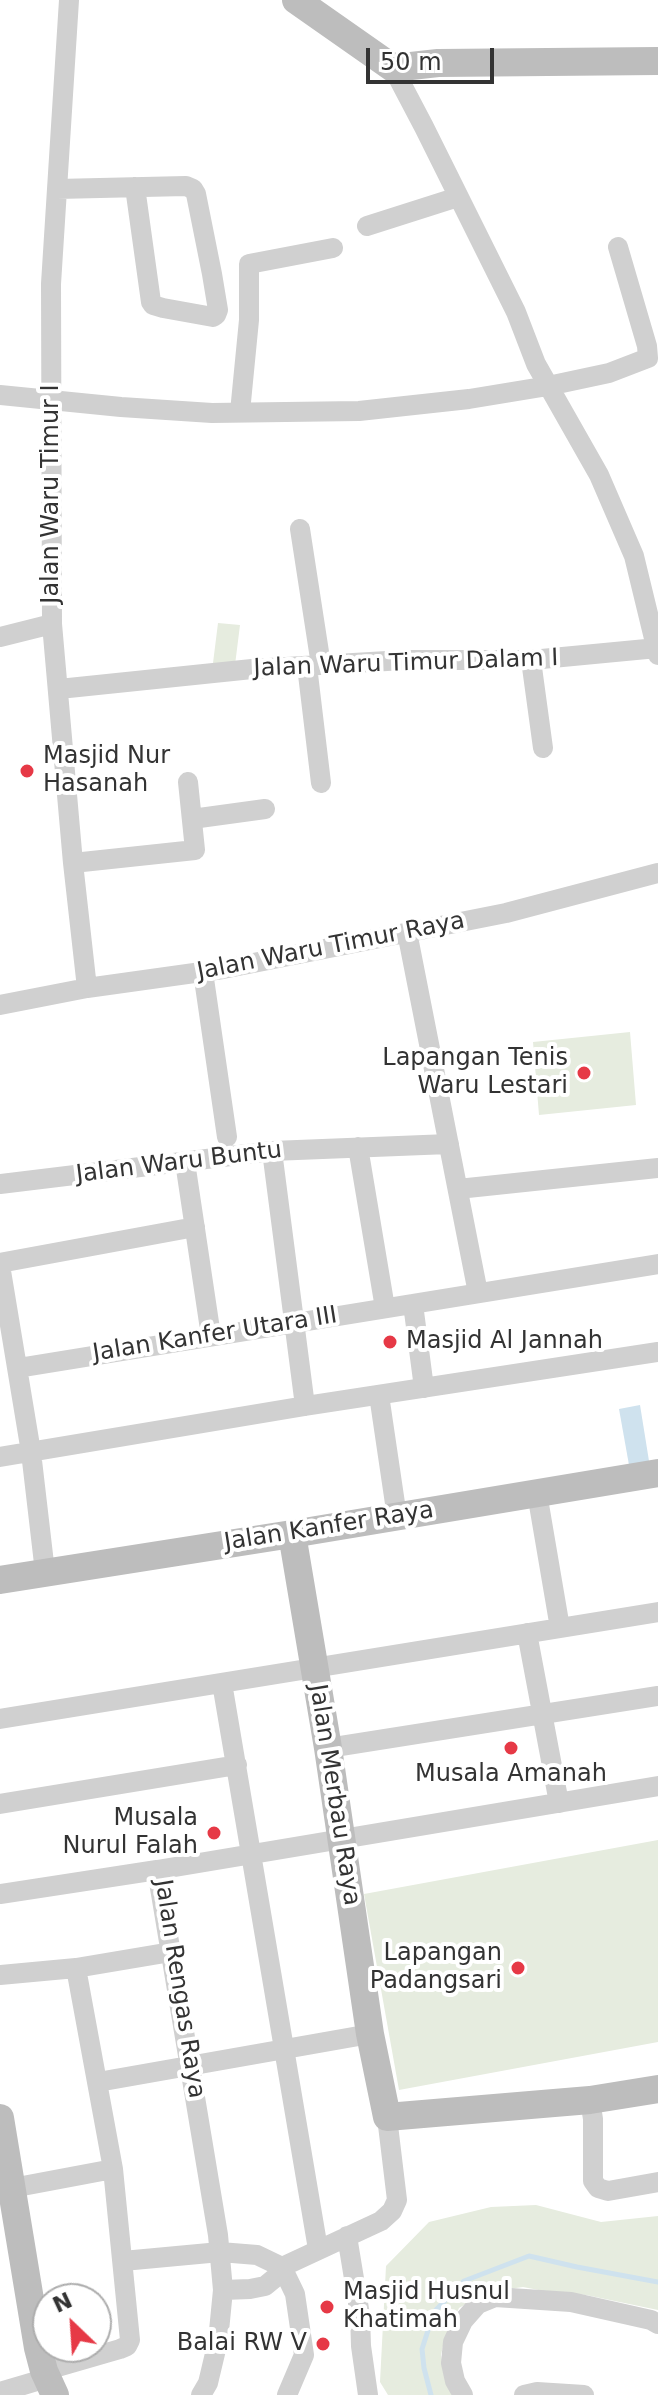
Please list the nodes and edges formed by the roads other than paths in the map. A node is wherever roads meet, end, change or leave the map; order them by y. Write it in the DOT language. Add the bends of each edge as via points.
graph roads {
  1 [pos="69,0"];
  2 [pos="296,0"];
  3 [pos="658,61"];
  4 [pos="393,68"];
  5 [pos="135,187"];
  6 [pos="57,189"];
  7 [pos="458,197"];
  8 [pos="367,226"];
  9 [pos="618,247"];
  10 [pos="333,248"];
  11 [pos="653,358"];
  12 [pos="548,386"];
  13 [pos="0,395"];
  14 [pos="51,399"];
  15 [pos="240,412"];
  16 [pos="300,529"];
  17 [pos="651,596"];
  18 [pos="52,624"];
  19 [pos="0,637"];
  20 [pos="657,652"];
  21 [pos="531,660"];
  22 [pos="314,665"];
  23 [pos="59,689"];
  24 [pos="543,748"];
  25 [pos="188,782"];
  26 [pos="321,783"];
  27 [pos="265,809"];
  28 [pos="192,819"];
  29 [pos="73,863"];
  30 [pos="658,873"];
  31 [pos="407,932"];
  32 [pos="203,972"];
  33 [pos="87,988"];
  34 [pos="0,1005"];
  35 [pos="227,1137"];
  36 [pos="449,1144"];
  37 [pos="358,1147"];
  38 [pos="272,1151"];
  39 [pos="185,1162"];
  40 [pos="658,1168"];
  41 [pos="0,1184"];
  42 [pos="458,1189"];
  43 [pos="195,1227"];
  44 [pos="0,1264"];
  45 [pos="658,1264"];
  46 [pos="478,1293"];
  47 [pos="413,1304"];
  48 [pos="385,1308"];
  49 [pos="295,1322"];
  50 [pos="211,1336"];
  51 [pos="658,1352"];
  52 [pos="18,1368"];
  53 [pos="424,1388"];
  54 [pos="379,1395"];
  55 [pos="305,1406"];
  56 [pos="31,1452"];
  57 [pos="0,1457"];
  58 [pos="658,1473"];
  59 [pos="537,1493"];
  60 [pos="397,1517"];
  61 [pos="292,1534"];
  62 [pos="45,1572"];
  63 [pos="0,1580"];
  64 [pos="658,1612"];
  65 [pos="560,1628"];
  66 [pos="527,1633"];
  67 [pos="315,1667"];
  68 [pos="222,1683"];
  69 [pos="658,1696"];
  70 [pos="541,1714"];
  71 [pos="0,1719"];
  72 [pos="328,1748"];
  73 [pos="237,1765"];
  74 [pos="658,1786"];
  75 [pos="559,1803"];
  76 [pos="0,1804"];
  77 [pos="342,1838"];
  78 [pos="252,1854"];
  79 [pos="157,1870"];
  80 [pos="0,1894"];
  81 [pos="171,1952"];
  82 [pos="76,1968"];
  83 [pos="0,1975"];
  84 [pos="370,2034"];
  85 [pos="284,2048"];
  86 [pos="189,2067"];
  87 [pos="98,2082"];
  88 [pos="658,2089"];
  89 [pos="590,2100"];
  90 [pos="387,2117"];
  91 [pos="0,2118"];
  92 [pos="113,2169"];
  93 [pos="658,2182"];
  94 [pos="12,2188"];
  95 [pos="10,2229"];
  96 [pos="347,2236"];
  97 [pos="318,2249"];
  98 [pos="220,2252"];
  99 [pos="123,2261"];
  100 [pos="282,2267"];
  101 [pos="223,2290"];
  102 [pos="658,2324"];
  103 [pos="49,2381"];
  104 [pos="0,2392"];
  105 [pos="201,2395"];
  106 [pos="287,2395"];
  107 [pos="368,2395"];
  108 [pos="463,2395"];
  109 [pos="524,2395"];
  110 [pos="584,2395"];
  1 -- 6 [label="street, Jalan Waru Timur I"];
  2 -- 4 [label="street"];
  3 -- 4 [label="street"];
  4 -- 7 [label="street"];
  5 -- 5 [label="street" via="193,189 218,310 213,317 151,302"];
  5 -- 6 [label="street"];
  6 -- 14 [label="street, Jalan Waru Timur I"];
  7 -- 8 [label="street"];
  7 -- 12 [label="street"];
  9 -- 11 [label="street"];
  10 -- 15 [label="street" via="249,264"];
  11 -- 12 [label="street"];
  12 -- 15 [label="street" via="359,411"];
  12 -- 17 [label="street" via="599,475"];
  13 -- 14 [label="street"];
  14 -- 15 [label="street"];
  14 -- 18 [label="street, Jalan Waru Timur I"];
  16 -- 22 [label="street"];
  17 -- 20 [label="street"];
  18 -- 19 [label="street"];
  18 -- 23 [label="street, Jalan Waru Timur I"];
  20 -- 21 [label="street, Jalan Waru Timur Dalam I"];
  21 -- 22 [label="street, Jalan Waru Timur Dalam I"];
  21 -- 24 [label="street"];
  22 -- 23 [label="street, Jalan Waru Timur Dalam I"];
  22 -- 26 [label="street"];
  23 -- 29 [label="street, Jalan Waru Timur I"];
  25 -- 28 [label="street"];
  27 -- 28 [label="street"];
  28 -- 29 [label="street" via="195,850"];
  29 -- 33 [label="street, Jalan Waru Timur I"];
  30 -- 31 [label="street, Jalan Waru Timur Raya" via="506,913"];
  31 -- 32 [label="street, Jalan Waru Timur Raya"];
  31 -- 36 [label="street"];
  32 -- 33 [label="street, Jalan Waru Timur Raya"];
  32 -- 35 [label="street"];
  33 -- 34 [label="street, Jalan Waru Timur Raya"];
  36 -- 37 [label="street, Jalan Waru Buntu"];
  36 -- 42 [label="street"];
  37 -- 38 [label="street, Jalan Waru Buntu"];
  37 -- 48 [label="street"];
  38 -- 39 [label="street, Jalan Waru Buntu"];
  38 -- 49 [label="street"];
  39 -- 41 [label="street, Jalan Waru Buntu"];
  39 -- 43 [label="street"];
  40 -- 42 [label="street"];
  42 -- 46 [label="street"];
  43 -- 44 [label="street"];
  43 -- 50 [label="street"];
  44 -- 52 [label="street"];
  45 -- 46 [label="street, Jalan Kanfer Utara III"];
  46 -- 47 [label="street, Jalan Kanfer Utara III"];
  47 -- 48 [label="street, Jalan Kanfer Utara III"];
  47 -- 53 [label="street"];
  48 -- 49 [label="street, Jalan Kanfer Utara III"];
  49 -- 50 [label="street, Jalan Kanfer Utara III"];
  49 -- 55 [label="street"];
  50 -- 52 [label="street, Jalan Kanfer Utara III"];
  51 -- 53 [label="street"];
  52 -- 56 [label="street"];
  53 -- 54 [label="street"];
  54 -- 55 [label="street"];
  54 -- 60 [label="street"];
  55 -- 56 [label="street"];
  56 -- 57 [label="street"];
  56 -- 62 [label="street"];
  58 -- 59 [label="street, Jalan Kanfer Raya"];
  59 -- 60 [label="street, Jalan Kanfer Raya"];
  59 -- 65 [label="street"];
  60 -- 61 [label="street, Jalan Kanfer Raya"];
  61 -- 62 [label="street, Jalan Kanfer Raya"];
  61 -- 67 [label="street, Jalan Merbau Raya"];
  62 -- 63 [label="street, Jalan Kanfer Raya"];
  64 -- 65 [label="street"];
  65 -- 66 [label="street"];
  66 -- 67 [label="street"];
  66 -- 70 [label="street"];
  67 -- 68 [label="street"];
  67 -- 72 [label="street, Jalan Merbau Raya"];
  68 -- 71 [label="street"];
  68 -- 73 [label="street"];
  69 -- 70 [label="street"];
  70 -- 72 [label="street"];
  70 -- 75 [label="street"];
  72 -- 77 [label="street, Jalan Merbau Raya"];
  73 -- 76 [label="street"];
  73 -- 78 [label="street"];
  74 -- 75 [label="street, Jalan Rengas Raya"];
  75 -- 77 [label="street, Jalan Rengas Raya"];
  77 -- 78 [label="street, Jalan Rengas Raya"];
  77 -- 84 [label="street, Jalan Merbau Raya"];
  78 -- 79 [label="street, Jalan Rengas Raya"];
  78 -- 85 [label="street"];
  79 -- 80 [label="street"];
  79 -- 81 [label="street, Jalan Rengas Raya"];
  81 -- 82 [label="street"];
  81 -- 86 [label="street, Jalan Rengas Raya"];
  82 -- 83 [label="street"];
  82 -- 87 [label="street"];
  84 -- 85 [label="street"];
  84 -- 90 [label="street, Jalan Merbau Raya"];
  85 -- 86 [label="street"];
  85 -- 97 [label="street"];
  86 -- 87 [label="street"];
  86 -- 98 [label="street, Jalan Rengas Raya"];
  87 -- 92 [label="street"];
  88 -- 89 [label="street"];
  89 -- 90 [label="street"];
  89 -- 93 [label="street" via="593,2181 598,2188"];
  90 -- 96 [label="street" via="397,2200 381,2221"];
  91 -- 94 [label="street"];
  92 -- 94 [label="street"];
  92 -- 99 [label="street"];
  94 -- 95 [label="street"];
  95 -- 103 [label="street"];
  96 -- 97 [label="street"];
  96 -- 107 [label="street"];
  97 -- 100 [label="street"];
  98 -- 99 [label="street"];
  98 -- 100 [label="street" via="257,2255"];
  98 -- 101 [label="street, Jalan Rengas Raya"];
  99 -- 103 [label="street" via="127,2346"];
  100 -- 101 [label="street" via="265,2286"];
  100 -- 106 [label="street" via="295,2294 304,2355"];
  101 -- 105 [label="street, Jalan Rengas Raya" via="218,2341"];
  102 -- 108 [label="street" via="571,2302 495,2297 478,2304 453,2342 451,2363"];
  103 -- 104 [label="street"];
  109 -- 110 [label="street"];
}
